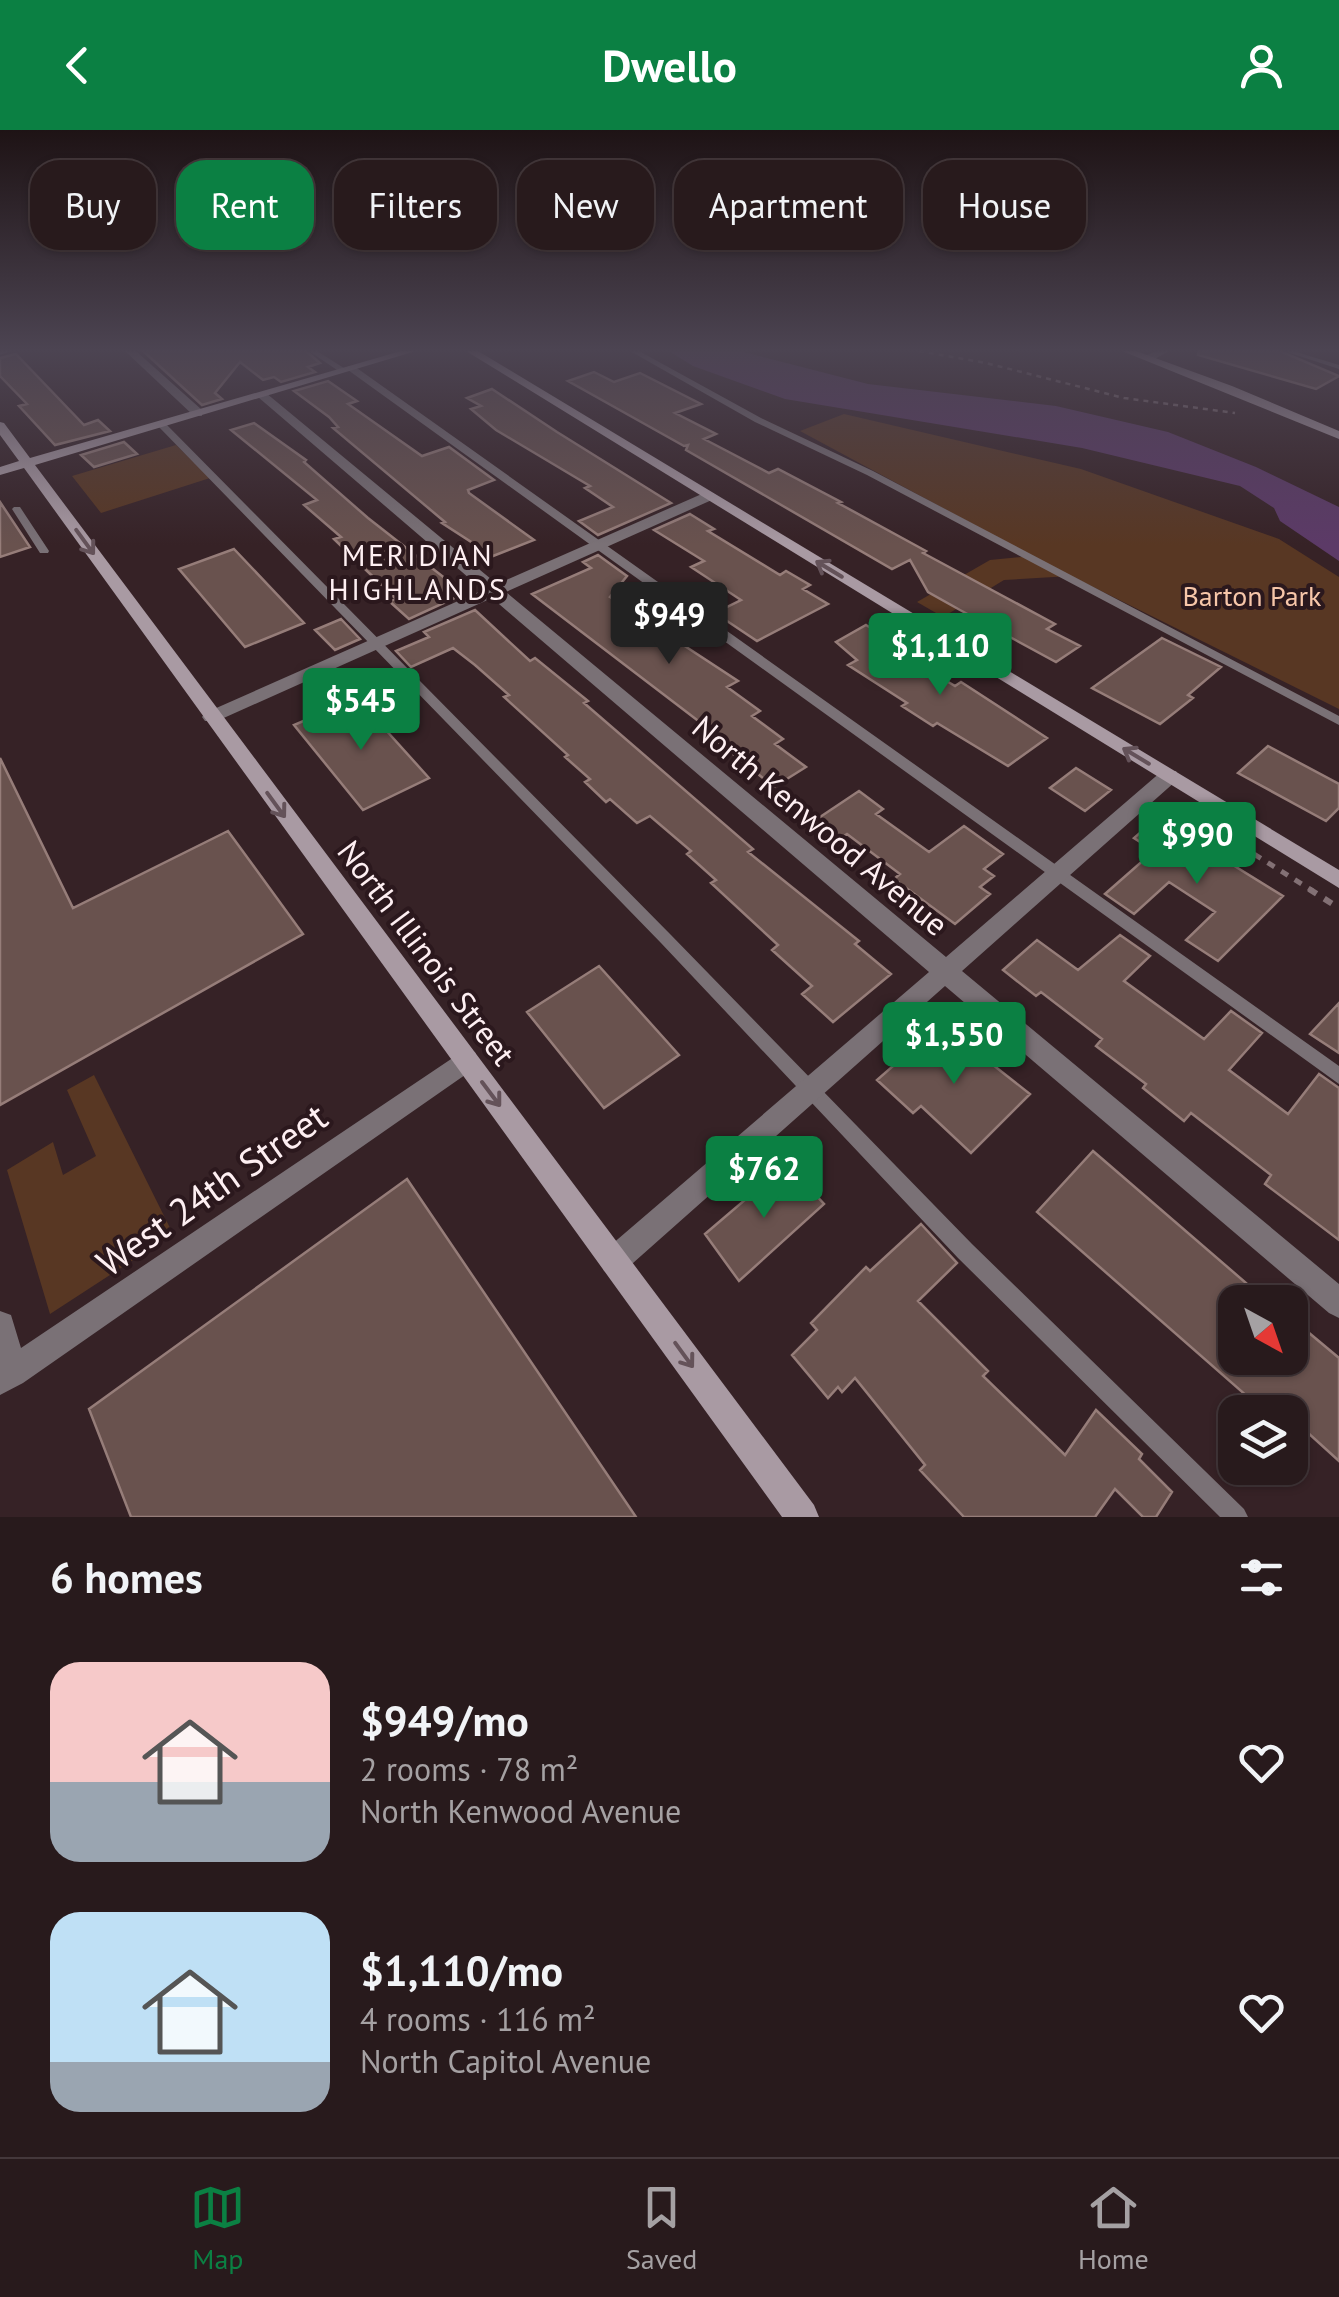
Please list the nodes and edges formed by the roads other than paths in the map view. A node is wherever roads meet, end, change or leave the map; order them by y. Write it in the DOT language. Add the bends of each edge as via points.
graph roads {
  1 [pos="189,416"];
  2 [pos="288,416"];
  3 [pos="413,416"];
  4 [pos="578,416"];
  5 [pos="750,416"];
  6 [pos="1295,416"];
  7 [pos="1312,416"];
  8 [pos="161,424"];
  9 [pos="1339,424"];
  10 [pos="0,426"];
  11 [pos="1339,435"];
  12 [pos="28,463"];
  13 [pos="0,471"];
  14 [pos="709,496"];
  15 [pos="16,509"];
  16 [pos="600,544"];
  17 [pos="44,551"];
  18 [pos="495,592"];
  19 [pos="376,644"];
  20 [pos="212,717"];
  21 [pos="1339,721"];
  22 [pos="1169,776"];
  23 [pos="1058,873"];
  24 [pos="1339,880"];
  25 [pos="946,972"];
  26 [pos="466,1060"];
  27 [pos="1339,1076"];
  28 [pos="811,1089"];
  29 [pos="614,1261"];
  30 [pos="1339,1303"];
  31 [pos="0,1326"];
  32 [pos="6,1376"];
  33 [pos="802,1517"];
  34 [pos="1236,1517"];
  1 -- 8 [label="main road"];
  2 -- 18 [label="street, North Kenwood Avenue"];
  3 -- 16 [label="lane"];
  4 -- 14 [label="main road"];
  5 -- 21 [label="lane"];
  6 -- 11 [label="main road"];
  7 -- 9 [label="main road"];
  8 -- 12 [label="main road"];
  8 -- 19 [label="lane"];
  10 -- 12 [label="main road, North Illinois Street"];
  12 -- 13 [label="main road"];
  12 -- 20 [label="main road, North Illinois Street, one-way"];
  14 -- 16 [label="street"];
  22 -- 14 [label="main road, one-way"];
  15 -- 17 [label="lane"];
  16 -- 18 [label="street"];
  16 -- 23 [label="lane"];
  18 -- 19 [label="street"];
  18 -- 25 [label="street, North Kenwood Avenue"];
  19 -- 20 [label="street"];
  19 -- 28 [label="lane"];
  20 -- 26 [label="main road, North Illinois Street, one-way"];
  22 -- 23 [label="street"];
  22 -- 24 [label="main road"];
  23 -- 25 [label="street"];
  23 -- 27 [label="lane"];
  25 -- 28 [label="street"];
  25 -- 30 [label="street, North Kenwood Avenue"];
  26 -- 29 [label="main road, North Illinois Street, one-way"];
  26 -- 32 [label="street, West 24th Street"];
  28 -- 29 [label="street"];
  28 -- 34 [label="lane"];
  29 -- 33 [label="main road, North Illinois Street, one-way"];
  31 -- 32 [label="street"];
}
